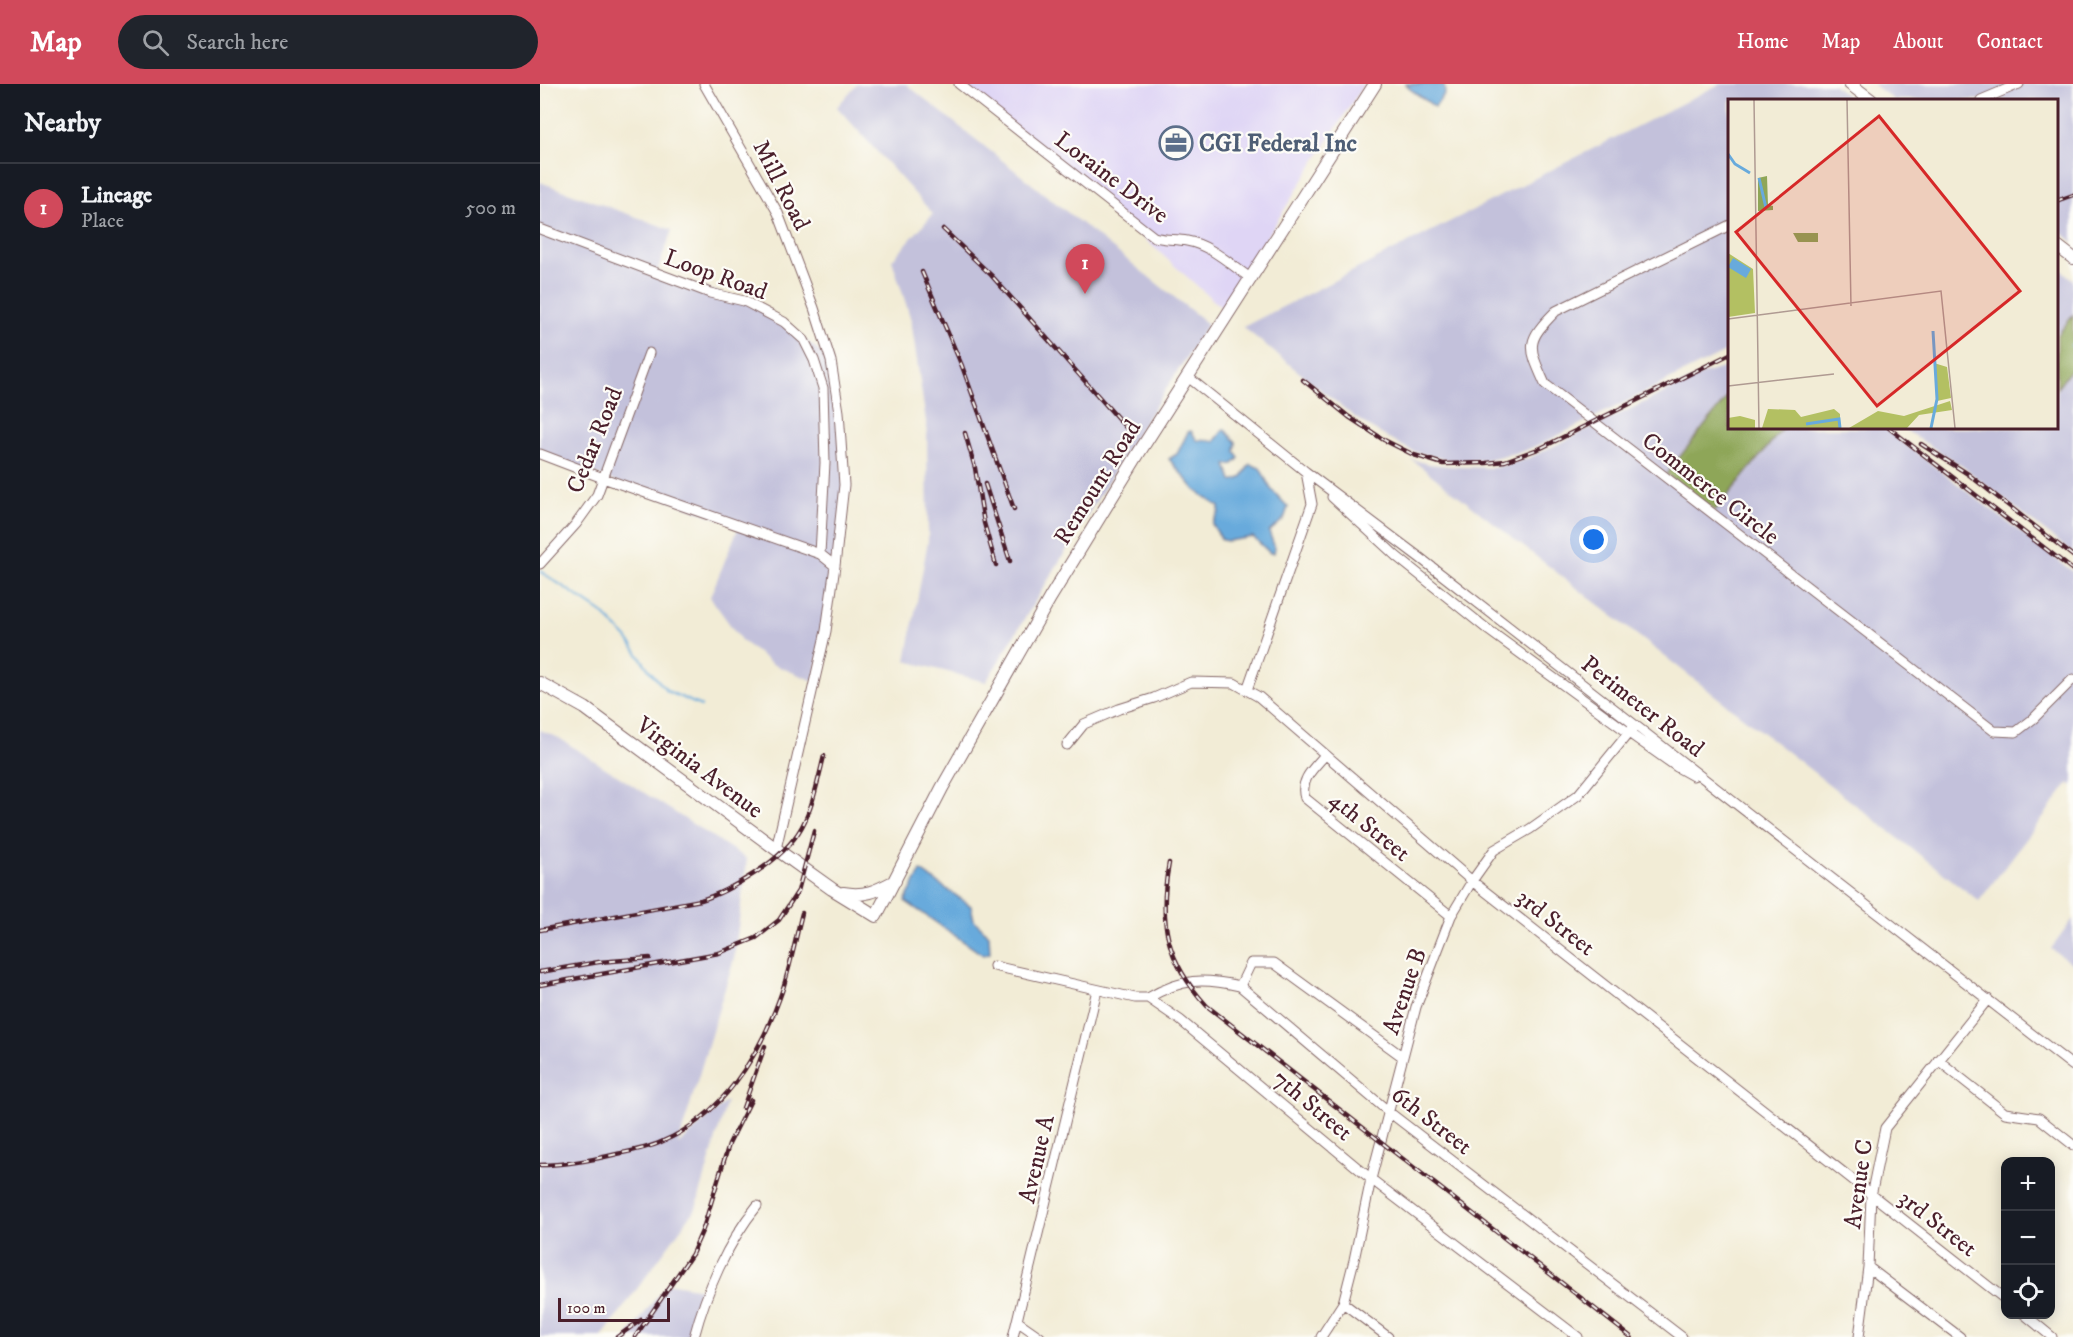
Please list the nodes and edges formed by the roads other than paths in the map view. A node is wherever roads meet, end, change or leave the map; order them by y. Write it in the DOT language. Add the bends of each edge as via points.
graph roads {
  1 [pos="704,84"];
  2 [pos="959,84"];
  3 [pos="1375,84"];
  4 [pos="1850,84"];
  5 [pos="2019,84"];
  6 [pos="1870,99"];
  7 [pos="1983,99"];
  8 [pos="1728,226"];
  9 [pos="540,229"];
  10 [pos="2058,247"];
  11 [pos="2073,258"];
  12 [pos="1252,279"];
  13 [pos="649,353"];
  14 [pos="1188,376"];
  15 [pos="540,454"];
  16 [pos="1306,472"];
  17 [pos="603,478"];
  18 [pos="1315,478"];
  19 [pos="820,554"];
  20 [pos="540,564"];
  21 [pos="835,566"];
  22 [pos="1455,585"];
  23 [pos="1447,597"];
  24 [pos="2073,679"];
  25 [pos="540,683"];
  26 [pos="1247,690"];
  27 [pos="1635,725"];
  28 [pos="1629,733"];
  29 [pos="1067,745"];
  30 [pos="1325,755"];
  31 [pos="1714,786"];
  32 [pos="776,849"];
  33 [pos="896,880"];
  34 [pos="1472,881"];
  35 [pos="836,890"];
  36 [pos="1451,916"];
  37 [pos="874,919"];
  38 [pos="994,966"];
  39 [pos="1240,986"];
  40 [pos="1097,990"];
  41 [pos="1148,998"];
  42 [pos="1988,999"];
  43 [pos="1403,1057"];
  44 [pos="1938,1060"];
  45 [pos="2073,1066"];
  46 [pos="1389,1112"];
  47 [pos="2073,1145"];
  48 [pos="1371,1179"];
  49 [pos="1871,1196"];
  50 [pos="757,1206"];
  51 [pos="1868,1267"];
  52 [pos="2001,1296"];
  53 [pos="1343,1303"];
  54 [pos="2030,1319"];
  55 [pos="1017,1320"];
  56 [pos="694,1337"];
  57 [pos="1013,1337"];
  58 [pos="1040,1337"];
  59 [pos="1322,1337"];
  60 [pos="1388,1337"];
  61 [pos="1578,1337"];
  62 [pos="1682,1337"];
  63 [pos="1859,1337"];
  64 [pos="1960,1337"];
  65 [pos="2052,1337"];
  1 -- 21 [label="street, Mill Road" via="778,213 831,361 844,485"];
  2 -- 12 [label="street, Loraine Drive" via="1154,237 1205,247"];
  3 -- 12 [label="main road, Remount Road"];
  4 -- 6 [label="main road"];
  5 -- 7 [label="street"];
  8 -- 24 [label="street, Commerce Circle" via="1556,311 1536,331 1532,354 1545,384 1994,731 2016,732"];
  9 -- 19 [label="street, Loop Road" via="710,293 744,301 784,322 804,340 823,388 825,463"];
  10 -- 11 [label="main road"];
  12 -- 14 [label="main road, Remount Road"];
  13 -- 17 [label="street, Cedar Road"];
  14 -- 16 [label="street, Perimeter Road"];
  14 -- 33 [label="main road, Remount Road" via="1050,598 942,788"];
  15 -- 17 [label="street"];
  16 -- 18 [label="street, Perimeter Road"];
  16 -- 26 [label="street" via="1312,504"];
  17 -- 19 [label="street"];
  17 -- 20 [label="street, Cedar Road" via="592,502"];
  18 -- 22 [label="street, Perimeter Road"];
  18 -- 23 [label="street" via="1367,531"];
  19 -- 21 [label="street"];
  21 -- 32 [label="street" via="826,631"];
  22 -- 23 [label="street"];
  22 -- 27 [label="street, Perimeter Road"];
  23 -- 28 [label="street"];
  25 -- 32 [label="main road, Virginia Avenue" via="585,708"];
  26 -- 29 [label="street, 3rd Street" via="1234,683 1191,682 1084,724"];
  26 -- 30 [label="street, 3rd Street"];
  27 -- 28 [label="street, Avenue B"];
  27 -- 31 [label="street, Perimeter Road"];
  28 -- 31 [label="street" via="1677,767"];
  28 -- 34 [label="street, Avenue B" via="1578,795 1494,850"];
  30 -- 34 [label="street, 3rd Street"];
  30 -- 36 [label="street, 4th Street" via="1308,775 1302,789 1305,798"];
  31 -- 42 [label="street, Perimeter Road"];
  32 -- 35 [label="main road, Virginia Avenue"];
  33 -- 35 [label="main road" via="858,896"];
  33 -- 37 [label="main road, Remount Road"];
  34 -- 36 [label="street, Avenue B"];
  34 -- 49 [label="street, 3rd Street"];
  35 -- 37 [label="main road, Virginia Avenue"];
  36 -- 43 [label="street, Avenue B" via="1416,1007"];
  38 -- 40 [label="street, 7th Street"];
  39 -- 41 [label="street, 6th Street" via="1212,980 1187,982 1164,988"];
  39 -- 43 [label="street" via="1251,963 1274,963"];
  39 -- 46 [label="street, 6th Street"];
  40 -- 41 [label="street, 7th Street"];
  40 -- 55 [label="street, Avenue A"];
  41 -- 48 [label="street, 7th Street"];
  42 -- 44 [label="street, Avenue C"];
  42 -- 45 [label="street, Perimeter Road"];
  43 -- 46 [label="street, Avenue B"];
  44 -- 47 [label="street" via="2006,1113 2039,1118"];
  44 -- 49 [label="street, Avenue C" via="1885,1128"];
  46 -- 48 [label="street, Avenue B"];
  46 -- 62 [label="street, 6th Street"];
  48 -- 53 [label="street, Avenue B"];
  48 -- 61 [label="street, 7th Street"];
  49 -- 51 [label="street, Avenue C"];
  49 -- 52 [label="street, 3rd Street"];
  50 -- 56 [label="street" via="710,1289"];
  51 -- 63 [label="street, Avenue C"];
  51 -- 64 [label="street"];
  53 -- 59 [label="street, Avenue B"];
  53 -- 60 [label="street"];
  54 -- 65 [label="street"];
  55 -- 57 [label="street, Avenue A"];
  55 -- 58 [label="street"];
}
